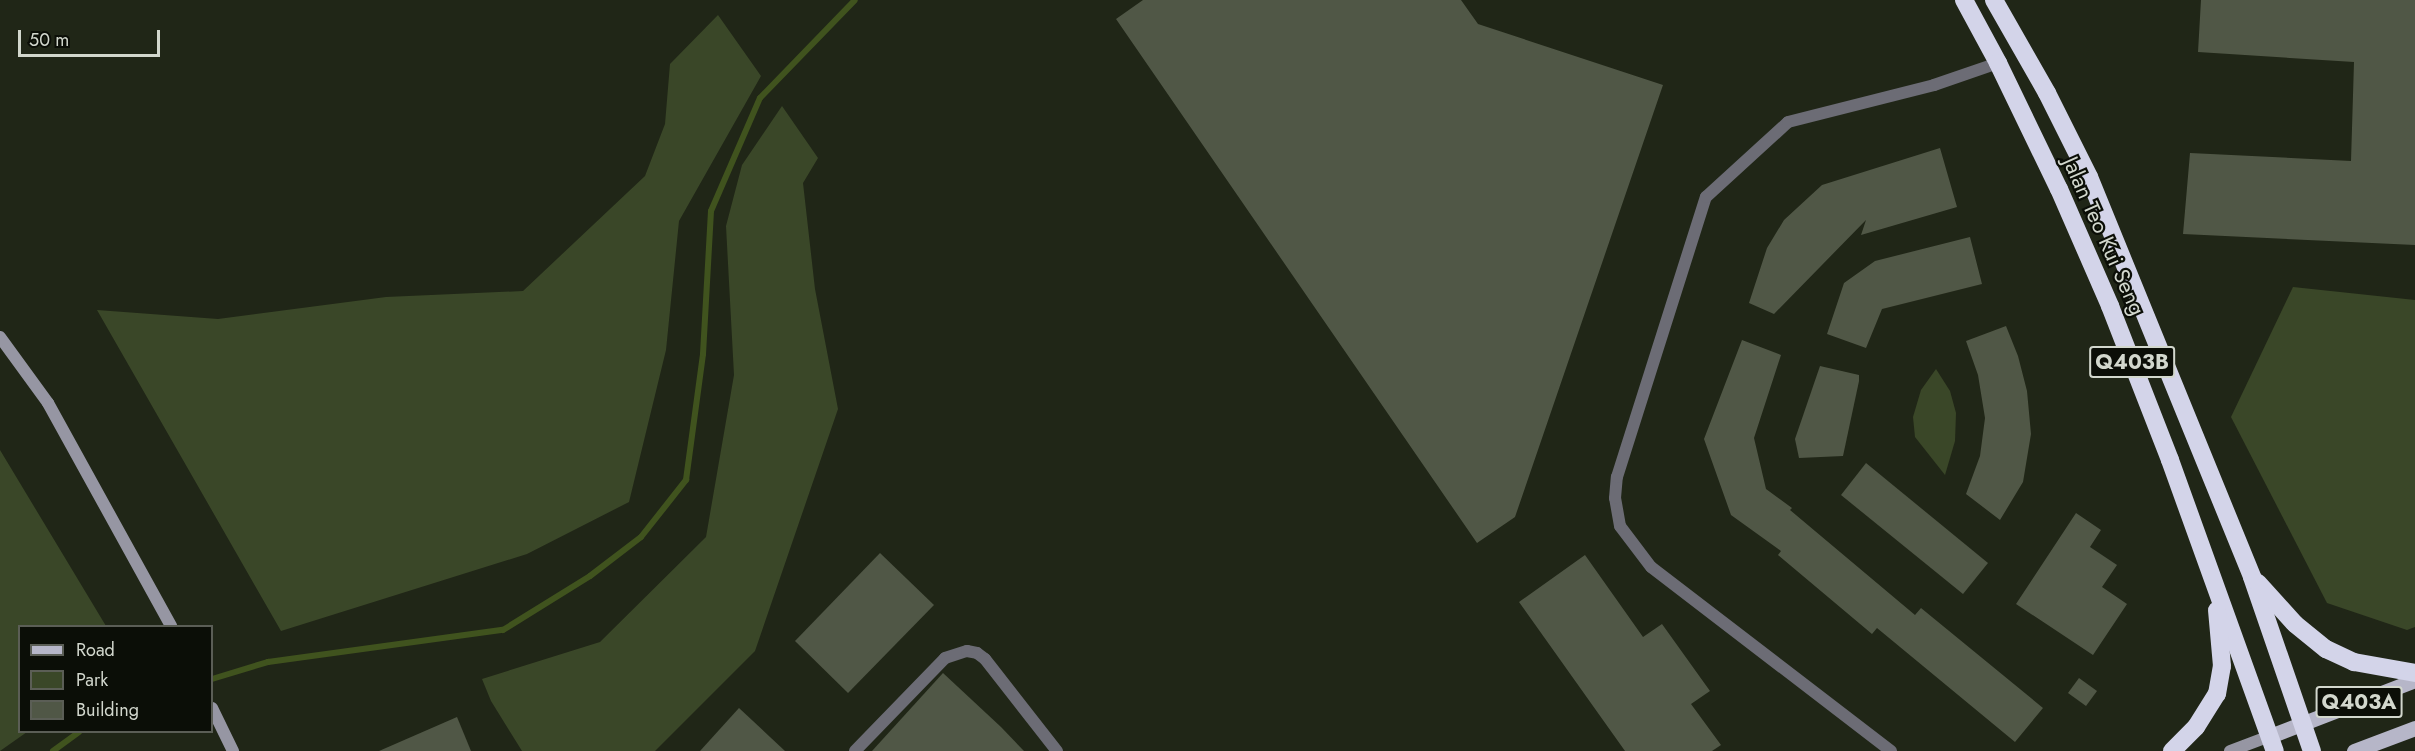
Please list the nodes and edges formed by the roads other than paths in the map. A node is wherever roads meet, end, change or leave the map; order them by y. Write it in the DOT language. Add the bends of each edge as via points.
graph roads {
  1 [pos="1964,0"];
  2 [pos="1994,0"];
  3 [pos="1998,63"];
  4 [pos="0,337"];
  5 [pos="2252,577"];
  6 [pos="2215,588"];
  7 [pos="170,624"];
  8 [pos="2415,674"];
  9 [pos="2415,680"];
  10 [pos="213,710"];
  11 [pos="2302,723"];
  12 [pos="2415,728"];
  13 [pos="2273,743"];
  14 [pos="233,751"];
  15 [pos="855,751"];
  16 [pos="1057,751"];
  17 [pos="1891,751"];
  18 [pos="2172,751"];
  19 [pos="2230,751"];
  20 [pos="2312,751"];
  21 [pos="2354,751"];
  1 -- 3 [label="highway, Jalan Teo Kui Seng / Q403B"];
  2 -- 5 [label="highway, Jalan Teo Kui Seng / Q403A" via="2089,177"];
  3 -- 6 [label="highway, Jalan Teo Kui Seng / Q403B" via="2110,306"];
  3 -- 17 [label="street" via="1934,85 1788,122 1706,197 1617,477 1615,498 1620,526 1651,567"];
  4 -- 7 [label="main road" via="48,403"];
  5 -- 8 [label="highway" via="2295,624 2326,649 2354,662"];
  5 -- 11 [label="highway, Jalan Teo Kui Seng / Q403A"];
  6 -- 13 [label="highway, Jalan Teo Kui Seng / Q403B"];
  6 -- 18 [label="highway" via="2222,666 2217,694 2196,727"];
  9 -- 11 [label="main road, Q403A"];
  10 -- 14 [label="main road"];
  11 -- 13 [label="main road"];
  11 -- 20 [label="highway, Q403A"];
  12 -- 21 [label="main road"];
  13 -- 19 [label="main road"];
  15 -- 16 [label="street" via="945,658 967,651 985,659"];
}
